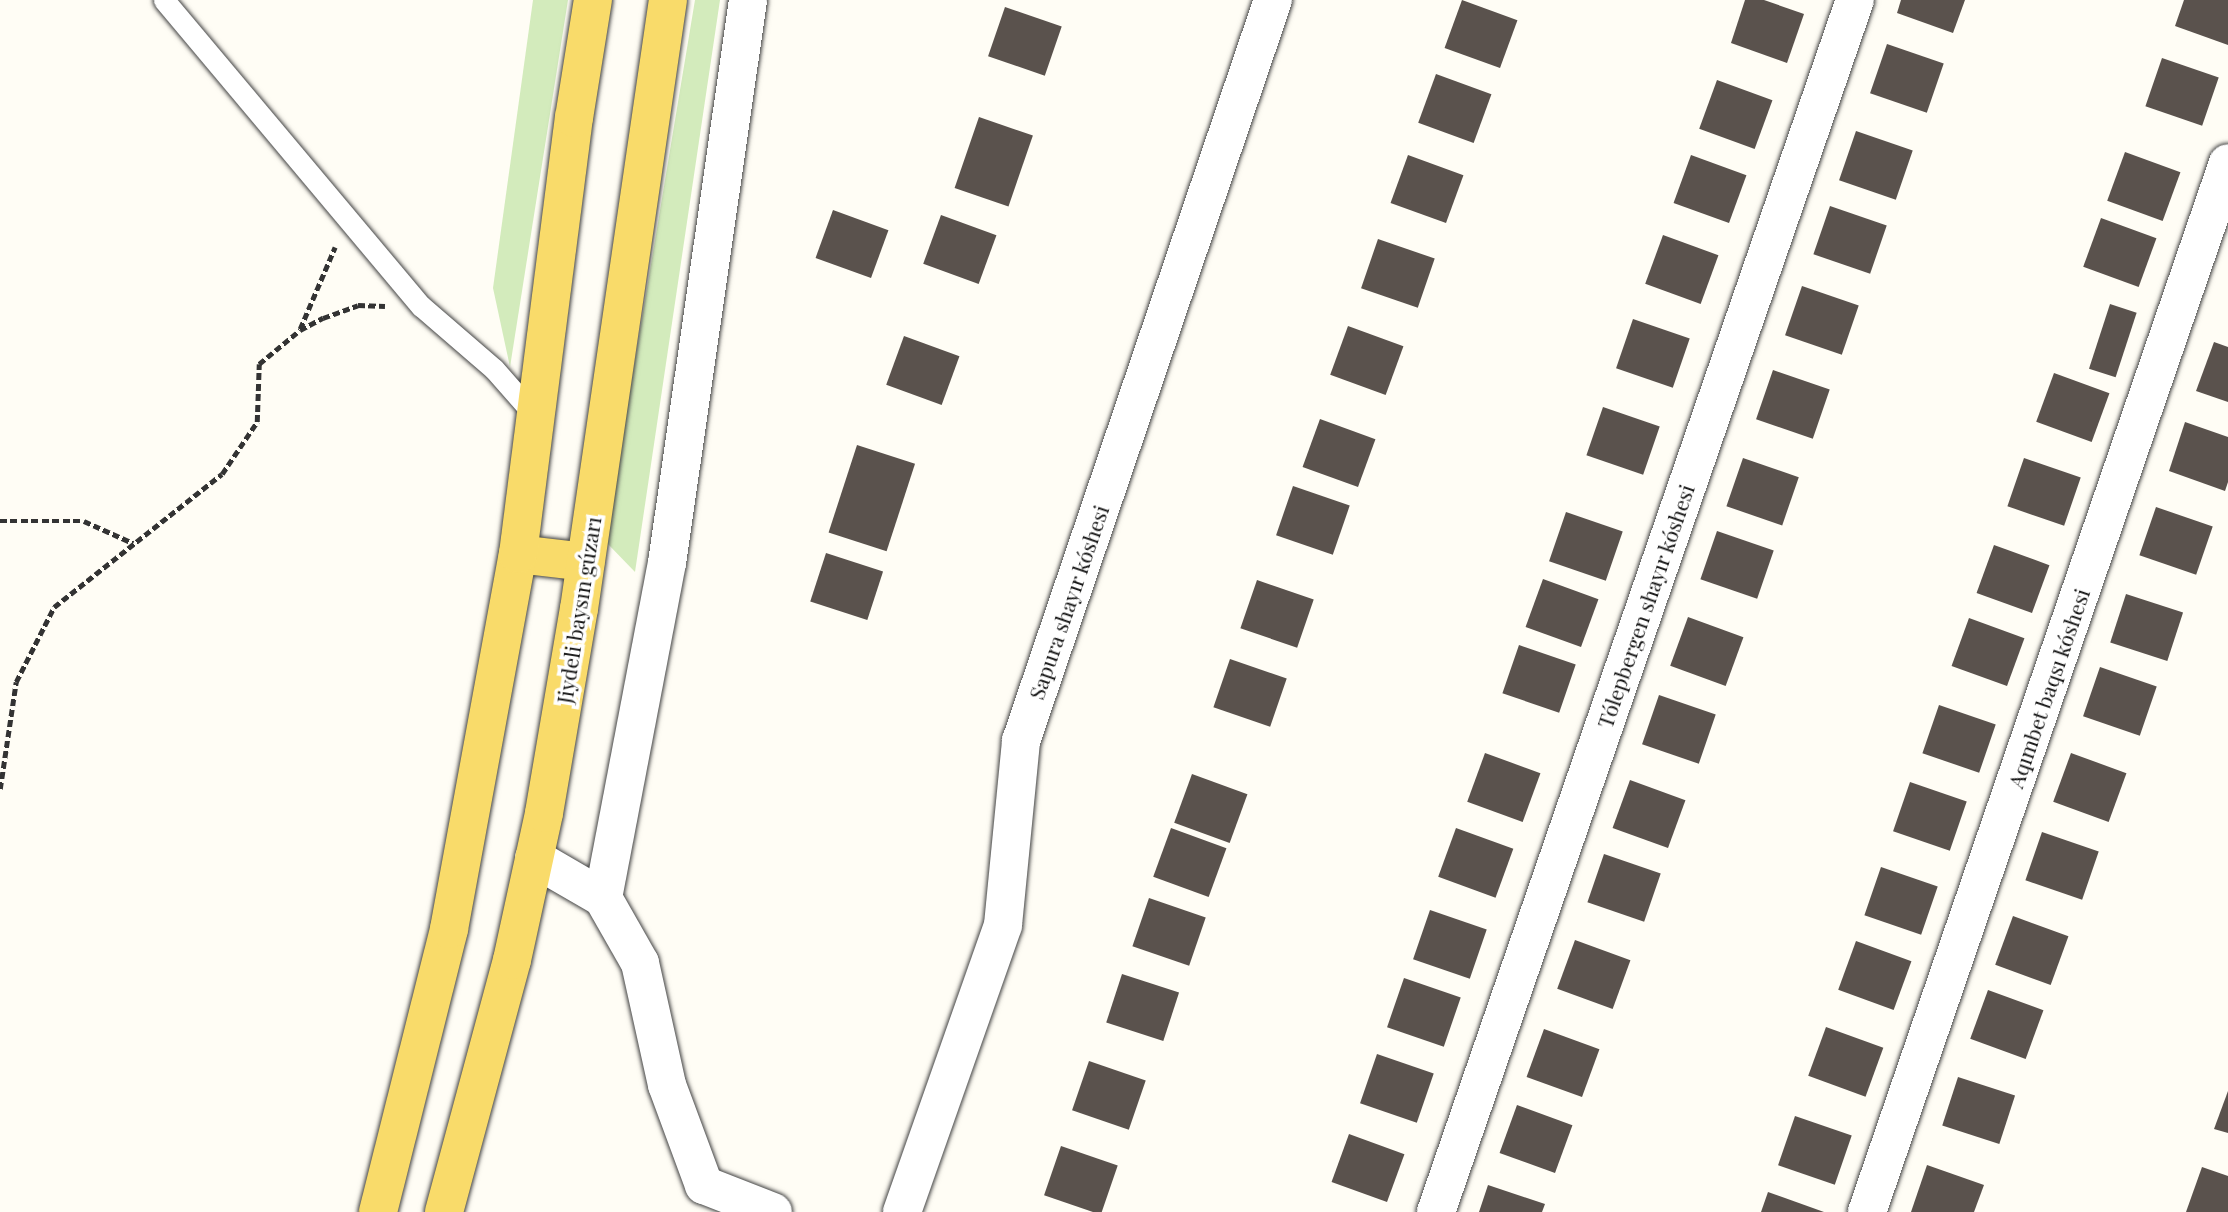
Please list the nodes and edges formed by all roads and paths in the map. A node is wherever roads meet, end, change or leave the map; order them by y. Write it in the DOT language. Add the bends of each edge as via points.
graph roads {
  1 [pos="164,0"];
  2 [pos="593,0"];
  3 [pos="668,0"];
  4 [pos="748,0"];
  5 [pos="1273,0"];
  6 [pos="1855,0"];
  7 [pos="2228,163"];
  8 [pos="345,216"];
  9 [pos="421,306"];
  10 [pos="300,330"];
  11 [pos="538,418"];
  12 [pos="0,521"];
  13 [pos="133,543"];
  14 [pos="518,554"];
  15 [pos="586,562"];
  16 [pos="0,789"];
  17 [pos="534,858"];
  18 [pos="603,898"];
  19 [pos="378,1212"];
  20 [pos="444,1212"];
  21 [pos="773,1212"];
  22 [pos="902,1212"];
  23 [pos="1436,1212"];
  24 [pos="1867,1212"];
  1 -- 8 [label="lane"];
  2 -- 11 [label="main road"];
  3 -- 15 [label="main road, Jiydeli baysın gúzarı"];
  4 -- 18 [label="street" via="667,563"];
  5 -- 22 [label="street, Sapura shayır kóshesi" via="1021,741 1003,925"];
  6 -- 23 [label="street, Tólepbergen shayır kóshesi"];
  7 -- 24 [label="street, Aqımbet baqsı kóshesi"];
  8 -- 9 [label="lane"];
  8 -- 10 [label="path"];
  9 -- 10 [label="path" via="358,305"];
  9 -- 11 [label="lane" via="494,369"];
  10 -- 13 [label="path" via="259,364 257,422 222,474"];
  11 -- 14 [label="main road"];
  12 -- 13 [label="path" via="84,522"];
  13 -- 16 [label="path" via="54,607 16,682"];
  14 -- 15 [label="main road"];
  14 -- 19 [label="main road" via="449,929"];
  15 -- 17 [label="main road, Jiydeli baysın gúzarı"];
  17 -- 18 [label="street"];
  17 -- 20 [label="main road, Jiydeli baysın gúzarı" via="512,960"];
  18 -- 21 [label="street" via="640,963 667,1085 704,1185"];
}
